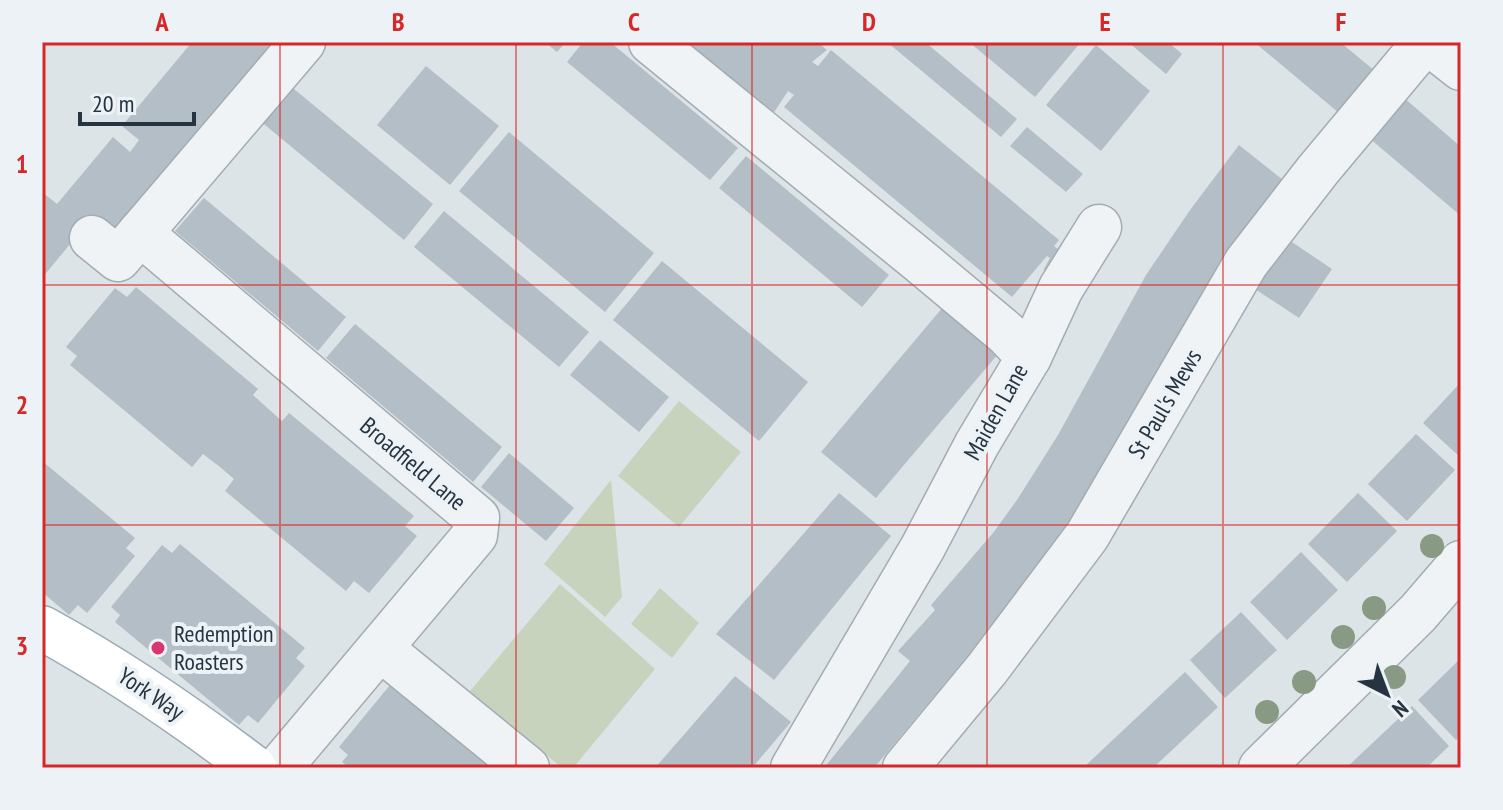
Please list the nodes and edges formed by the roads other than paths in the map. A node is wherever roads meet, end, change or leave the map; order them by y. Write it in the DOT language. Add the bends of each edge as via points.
graph roads {
  1 [pos="303,42"];
  2 [pos="651,42"];
  3 [pos="1445,50"];
  4 [pos="1099,227"];
  5 [pos="1029,357"];
  6 [pos="1461,563"];
  7 [pos="42,628"];
  8 [pos="381,649"];
  9 [pos="254,768"];
  10 [pos="279,768"];
  11 [pos="527,768"];
  12 [pos="793,768"];
  13 [pos="905,768"];
  14 [pos="1261,768"];
  1 -- 8 [label="street, Broadfield Lane" via="116,244 477,518 475,535"];
  2 -- 5 [label="street, Maiden Lane"];
  3 -- 13 [label="street, St Paul's Mews" via="1318,170 1246,263 1087,536"];
  4 -- 5 [label="street" via="1061,288"];
  5 -- 12 [label="street, Maiden Lane"];
  6 -- 14 [label="street" via="1418,613"];
  7 -- 9 [label="main road, York Way" via="120,673"];
  8 -- 10 [label="street, Broadfield Lane"];
  8 -- 11 [label="street"];
}
